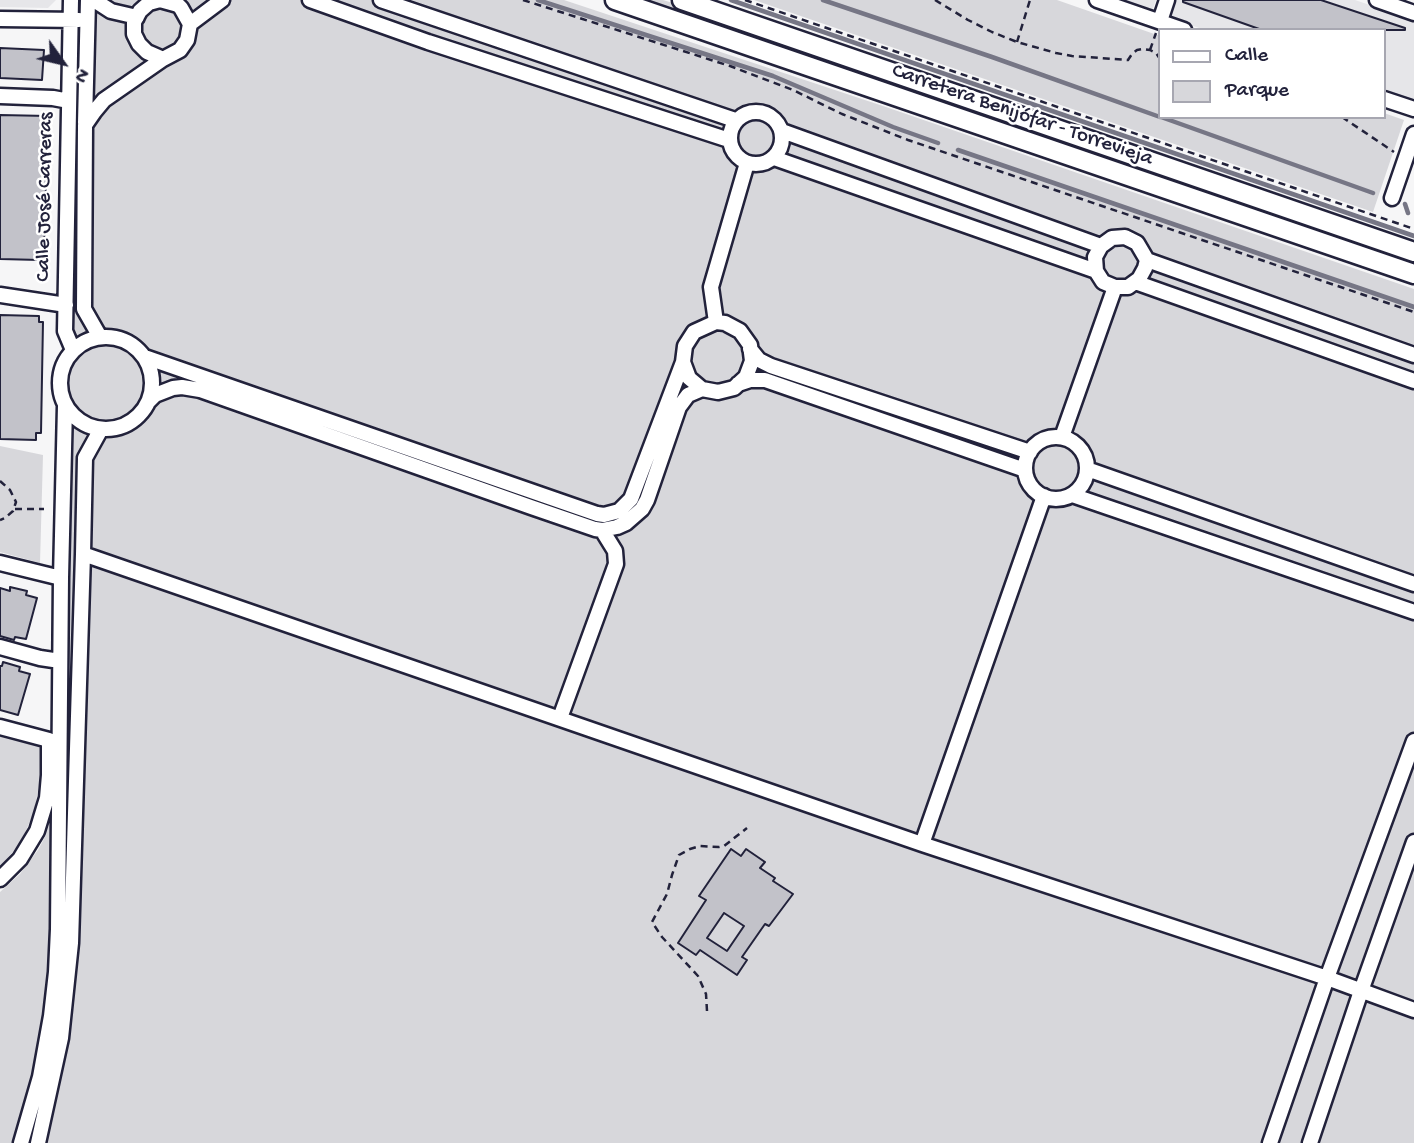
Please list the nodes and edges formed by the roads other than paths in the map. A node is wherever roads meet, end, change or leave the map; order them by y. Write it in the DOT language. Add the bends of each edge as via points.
graph roads {
  1 [pos="71,0"];
  2 [pos="88,0"];
  3 [pos="94,0"];
  4 [pos="222,0"];
  5 [pos="310,0"];
  6 [pos="381,0"];
  7 [pos="615,0"];
  8 [pos="682,0"];
  9 [pos="1097,0"];
  10 [pos="1167,0"];
  11 [pos="1377,0"];
  12 [pos="182,3"];
  13 [pos="1414,13"];
  14 [pos="137,17"];
  15 [pos="0,19"];
  16 [pos="87,20"];
  17 [pos="69,21"];
  18 [pos="1160,21"];
  19 [pos="190,24"];
  20 [pos="1179,28"];
  21 [pos="163,59"];
  22 [pos="0,96"];
  23 [pos="1386,100"];
  24 [pos="69,101"];
  25 [pos="1414,109"];
  26 [pos="735,120"];
  27 [pos="85,125"];
  28 [pos="782,131"];
  29 [pos="1414,134"];
  30 [pos="729,140"];
  31 [pos="774,158"];
  32 [pos="747,163"];
  33 [pos="1392,198"];
  34 [pos="1101,246"];
  35 [pos="1414,252"];
  36 [pos="1147,260"];
  37 [pos="1096,271"];
  38 [pos="1414,274"];
  39 [pos="1135,282"];
  40 [pos="1115,288"];
  41 [pos="0,295"];
  42 [pos="66,306"];
  43 [pos="716,321"];
  44 [pos="100,337"];
  45 [pos="750,349"];
  46 [pos="73,350"];
  47 [pos="1414,355"];
  48 [pos="145,357"];
  49 [pos="683,362"];
  50 [pos="1414,381"];
  51 [pos="738,384"];
  52 [pos="702,389"];
  53 [pos="148,402"];
  54 [pos="65,406"];
  55 [pos="102,429"];
  56 [pos="1062,438"];
  57 [pos="1030,452"];
  58 [pos="1087,469"];
  59 [pos="1025,470"];
  60 [pos="1072,495"];
  61 [pos="1044,496"];
  62 [pos="602,530"];
  63 [pos="83,554"];
  64 [pos="0,563"];
  65 [pos="61,578"];
  66 [pos="1414,584"];
  67 [pos="1414,612"];
  68 [pos="0,648"];
  69 [pos="60,661"];
  70 [pos="560,718"];
  71 [pos="0,727"];
  72 [pos="1414,741"];
  73 [pos="1414,842"];
  74 [pos="922,844"];
  75 [pos="0,879"];
  76 [pos="1327,978"];
  77 [pos="1361,991"];
  78 [pos="1414,1010"];
  79 [pos="21,1143"];
  80 [pos="38,1143"];
  81 [pos="1270,1143"];
  82 [pos="1310,1143"];
  1 -- 17 [label="street, Calle José Carreras"];
  2 -- 16 [label="street"];
  3 -- 14 [label="street" via="111,11"];
  4 -- 19 [label="street"];
  5 -- 30 [label="street"];
  6 -- 26 [label="street"];
  7 -- 38 [label="main road, Carretera Benijófar - Torrevieja"];
  8 -- 35 [label="main road, Carretera Benijófar - Torrevieja"];
  9 -- 18 [label="street"];
  10 -- 18 [label="street"];
  11 -- 13 [label="street"];
  12 -- 14 [label="street" via="160,0"];
  12 -- 19 [label="street"];
  14 -- 21 [label="street" via="134,33 139,44"];
  15 -- 17 [label="street"];
  16 -- 17 [label="street"];
  16 -- 27 [label="street"];
  17 -- 24 [label="street, Calle José Carreras"];
  18 -- 20 [label="street"];
  19 -- 21 [label="street" via="180,50"];
  21 -- 27 [label="street" via="104,100"];
  22 -- 24 [label="street"];
  23 -- 25 [label="street"];
  24 -- 42 [label="street, Calle José Carreras"];
  26 -- 28 [label="street" via="747,112 762,111 775,118"];
  26 -- 30 [label="street"];
  27 -- 44 [label="street" via="84,309"];
  28 -- 31 [label="street" via="782,145"];
  28 -- 34 [label="street"];
  29 -- 33 [label="street"];
  30 -- 32 [label="street" via="734,154"];
  31 -- 32 [label="street" via="761,164"];
  31 -- 37 [label="street"];
  32 -- 43 [label="street" via="711,287"];
  34 -- 36 [label="street" via="1112,238 1125,237 1137,243"];
  34 -- 37 [label="street" via="1095,257"];
  36 -- 39 [label="street"];
  36 -- 47 [label="street"];
  37 -- 40 [label="street" via="1103,282"];
  39 -- 40 [label="street"];
  39 -- 50 [label="street"];
  40 -- 56 [label="street"];
  41 -- 42 [label="street"];
  42 -- 46 [label="street, Calle José Carreras" via="65,331"];
  43 -- 45 [label="street" via="740,331"];
  43 -- 49 [label="street" via="694,332 685,346"];
  44 -- 46 [label="street"];
  44 -- 48 [label="street" via="132,344"];
  45 -- 51 [label="street" via="752,361"];
  45 -- 57 [label="street" via="771,366"];
  46 -- 54 [label="street" via="60,373 59,390"];
  48 -- 49 [label="street" via="604,515 619,511 631,499"];
  48 -- 53 [label="street" via="152,379"];
  49 -- 52 [label="street" via="689,378"];
  51 -- 52 [label="street" via="718,392"];
  51 -- 59 [label="street" via="765,380"];
  52 -- 62 [label="street" via="679,407 642,509 626,523"];
  53 -- 55 [label="street" via="124,426"];
  53 -- 62 [label="street" via="173,388 200,390"];
  54 -- 55 [label="street" via="76,419"];
  54 -- 65 [label="street"];
  55 -- 63 [label="street" via="85,458"];
  56 -- 57 [label="street" via="1038,443"];
  56 -- 58 [label="street" via="1083,451"];
  57 -- 59 [label="street"];
  58 -- 60 [label="street" via="1081,487"];
  58 -- 66 [label="street"];
  59 -- 61 [label="street" via="1028,482"];
  60 -- 61 [label="street" via="1060,499"];
  60 -- 67 [label="street"];
  61 -- 74 [label="street"];
  62 -- 70 [label="street" via="615,551 616,564"];
  63 -- 70 [label="street"];
  63 -- 80 [label="street" via="71,943 61,1038"];
  64 -- 65 [label="street"];
  65 -- 69 [label="street"];
  68 -- 69 [label="street"];
  69 -- 79 [label="street" via="56,972 40,1077"];
  70 -- 74 [label="street"];
  71 -- 75 [label="street" via="49,740 47,798 37,831 20,859"];
  72 -- 76 [label="street"];
  73 -- 77 [label="street"];
  74 -- 76 [label="street"];
  76 -- 77 [label="street"];
  76 -- 81 [label="street"];
  77 -- 78 [label="street"];
  77 -- 82 [label="street"];
}
